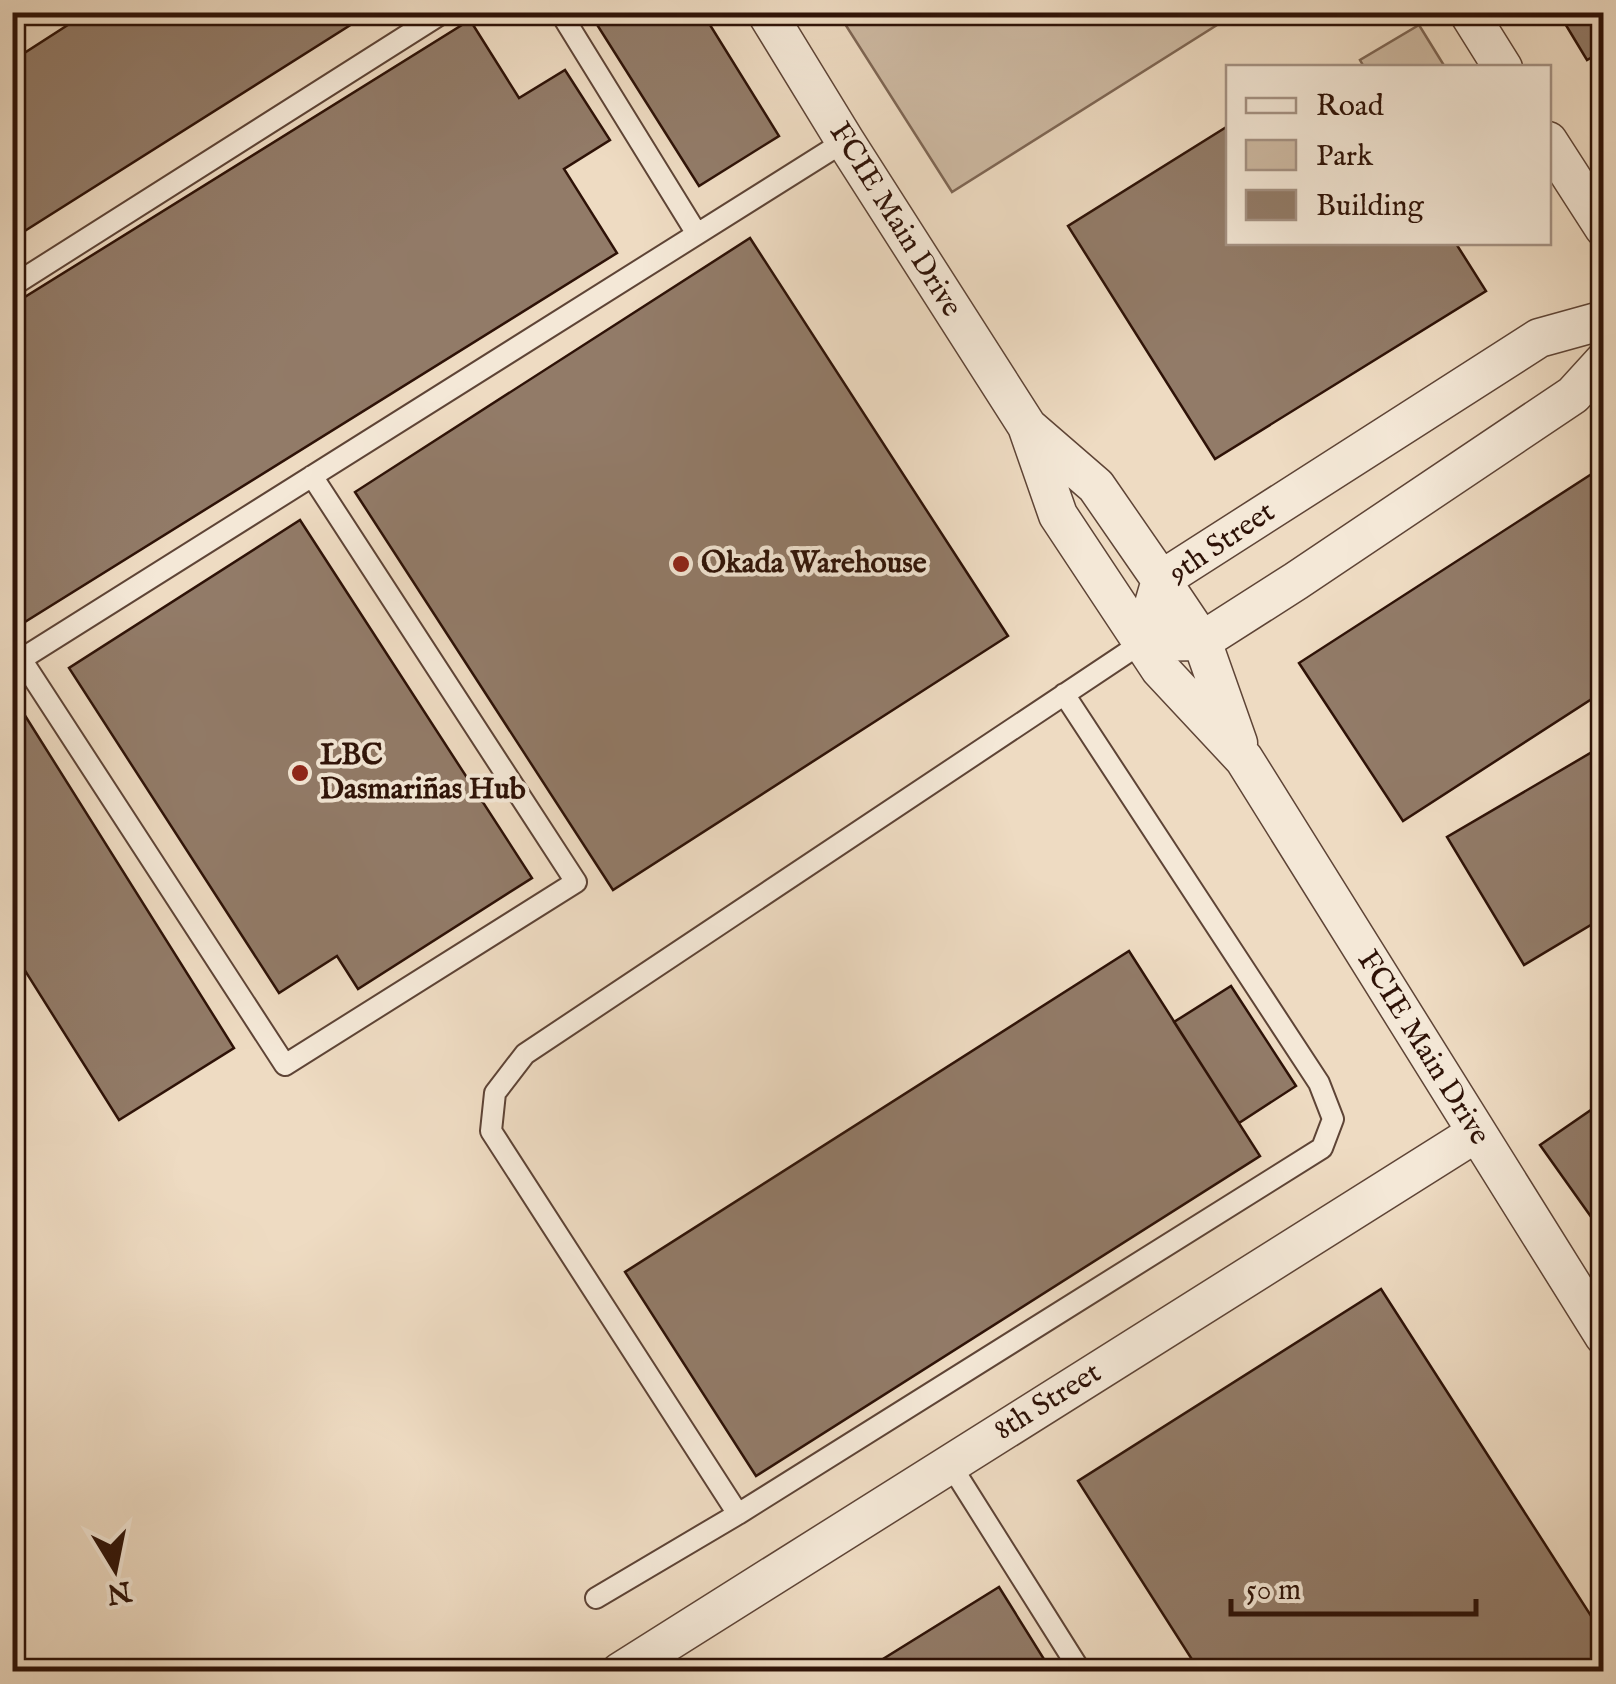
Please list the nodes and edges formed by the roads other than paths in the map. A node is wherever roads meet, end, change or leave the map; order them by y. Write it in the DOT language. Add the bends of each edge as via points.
graph roads {
  1 [pos="444,12"];
  2 [pos="560,12"];
  3 [pos="766,12"];
  4 [pos="1468,12"];
  5 [pos="1500,65"];
  6 [pos="844,141"];
  7 [pos="1551,145"];
  8 [pos="1604,228"];
  9 [pos="697,234"];
  10 [pos="12,286"];
  11 [pos="1604,320"];
  12 [pos="1604,360"];
  13 [pos="1027,426"];
  14 [pos="312,476"];
  15 [pos="1162,580"];
  16 [pos="1202,641"];
  17 [pos="1143,642"];
  18 [pos="17,662"];
  19 [pos="1064,694"];
  20 [pos="1244,760"];
  21 [pos="1476,1133"];
  22 [pos="1604,1336"];
  23 [pos="950,1464"];
  24 [pos="738,1514"];
  25 [pos="596,1598"];
  26 [pos="620,1672"];
  27 [pos="1081,1672"];
  1 -- 10 [label="lane"];
  2 -- 9 [label="lane"];
  3 -- 6 [label="street, FCIE Main Drive"];
  4 -- 5 [label="street"];
  6 -- 9 [label="lane"];
  6 -- 13 [label="street, FCIE Main Drive"];
  7 -- 8 [label="street"];
  9 -- 14 [label="lane"];
  11 -- 15 [label="street, 9th Street" via="1539,338"];
  12 -- 16 [label="street" via="1573,394"];
  13 -- 15 [label="street, FCIE Main Drive" via="1096,486"];
  13 -- 17 [label="street, FCIE Main Drive" via="1058,515"];
  14 -- 18 [label="lane"];
  14 -- 18 [label="lane" via="576,882 285,1065"];
  15 -- 16 [label="street, FCIE Main Drive"];
  15 -- 17 [label="street, 9th Street"];
  16 -- 17 [label="street"];
  16 -- 20 [label="street, FCIE Main Drive"];
  17 -- 19 [label="lane"];
  17 -- 20 [label="street, FCIE Main Drive"];
  19 -- 24 [label="lane" via="526,1054 495,1094 490,1131"];
  19 -- 24 [label="lane" via="1319,1083 1333,1119 1322,1148"];
  20 -- 21 [label="street, FCIE Main Drive"];
  21 -- 22 [label="street, FCIE Main Drive"];
  21 -- 23 [label="street, 8th Street"];
  23 -- 26 [label="street, 8th Street"];
  23 -- 27 [label="lane"];
  24 -- 25 [label="lane"];
}
